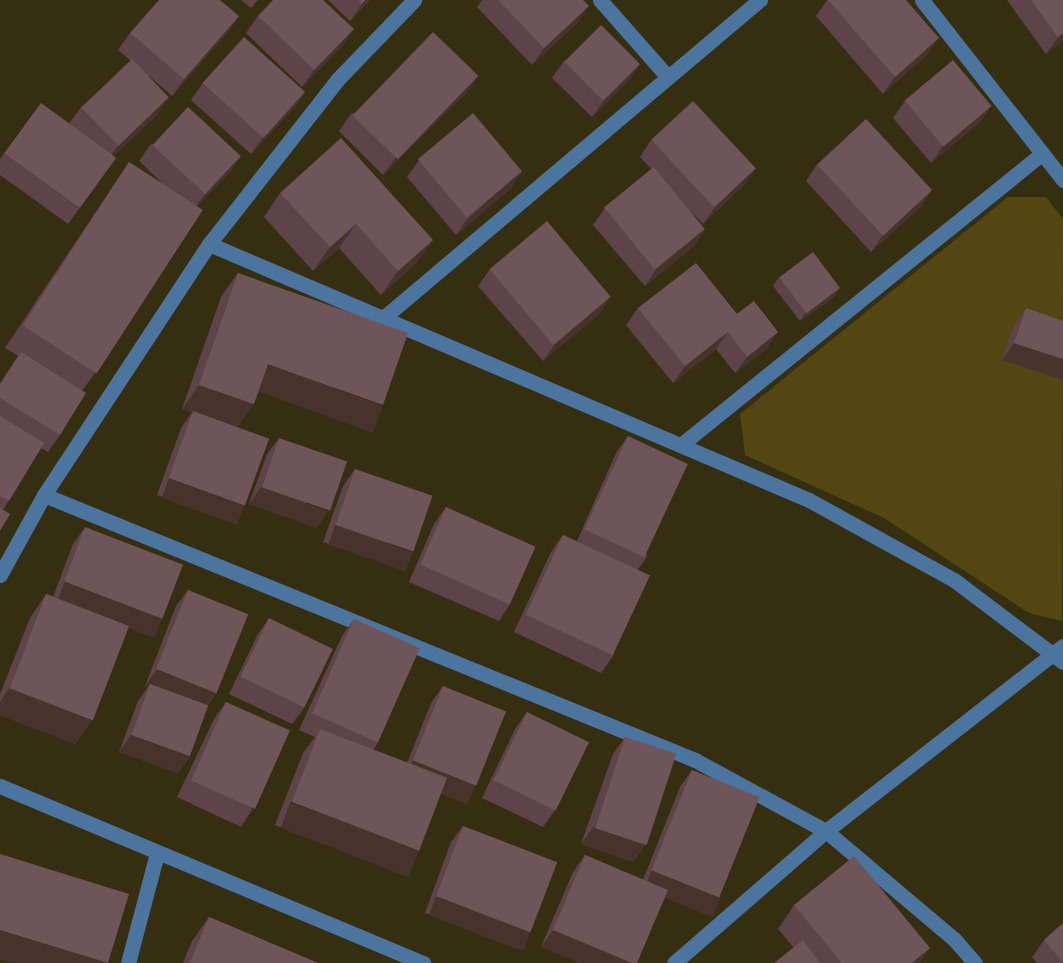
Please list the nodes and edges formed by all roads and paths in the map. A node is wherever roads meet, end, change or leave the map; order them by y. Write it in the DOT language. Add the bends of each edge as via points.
graph roads {
  1 [pos="414,0"];
  2 [pos="600,0"];
  3 [pos="760,0"];
  4 [pos="922,0"];
  5 [pos="667,76"];
  6 [pos="1042,153"];
  7 [pos="1063,180"];
  8 [pos="208,244"];
  9 [pos="382,319"];
  10 [pos="682,444"];
  11 [pos="44,495"];
  12 [pos="0,575"];
  13 [pos="1060,654"];
  14 [pos="0,786"];
  15 [pos="826,831"];
  16 [pos="157,853"];
  17 [pos="128,963"];
  18 [pos="423,963"];
  19 [pos="674,963"];
  20 [pos="975,963"];
  1 -- 8 [label="street" via="338,79"];
  2 -- 5 [label="street"];
  3 -- 5 [label="street"];
  4 -- 6 [label="street"];
  5 -- 9 [label="street"];
  6 -- 7 [label="street"];
  6 -- 10 [label="street"];
  8 -- 9 [label="street"];
  8 -- 11 [label="street"];
  9 -- 10 [label="street"];
  10 -- 13 [label="street" via="874,534 954,580"];
  11 -- 12 [label="street"];
  11 -- 15 [label="street" via="633,733"];
  13 -- 15 [label="street"];
  14 -- 16 [label="street"];
  15 -- 19 [label="street"];
  15 -- 20 [label="street" via="954,939"];
  16 -- 17 [label="street"];
  16 -- 18 [label="street"];
}
